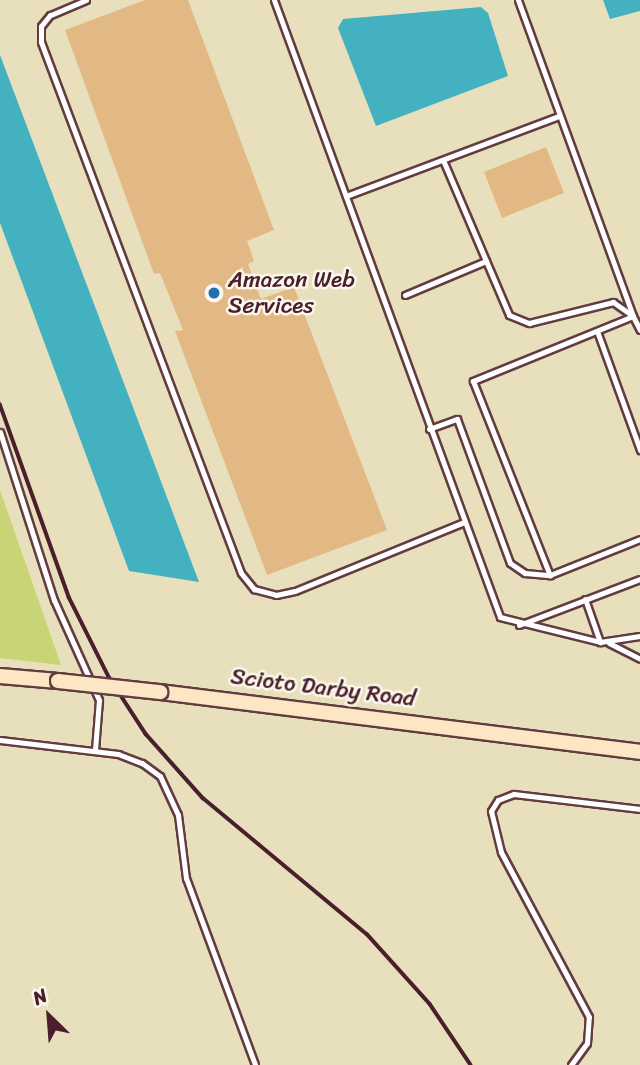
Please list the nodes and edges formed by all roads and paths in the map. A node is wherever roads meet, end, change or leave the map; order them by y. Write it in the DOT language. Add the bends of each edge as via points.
graph roads {
  1 [pos="86,0"];
  2 [pos="274,0"];
  3 [pos="518,0"];
  4 [pos="559,116"];
  5 [pos="443,160"];
  6 [pos="346,196"];
  7 [pos="486,261"];
  8 [pos="405,295"];
  9 [pos="633,316"];
  10 [pos="640,330"];
  11 [pos="597,331"];
  12 [pos="429,429"];
  13 [pos="0,432"];
  14 [pos="640,450"];
  15 [pos="464,522"];
  16 [pos="640,539"];
  17 [pos="550,575"];
  18 [pos="640,579"];
  19 [pos="585,599"];
  20 [pos="519,625"];
  21 [pos="640,636"];
  22 [pos="600,642"];
  23 [pos="609,643"];
  24 [pos="640,659"];
  25 [pos="0,676"];
  26 [pos="0,740"];
  27 [pos="95,750"];
  28 [pos="640,752"];
  29 [pos="640,809"];
  30 [pos="255,1065"];
  31 [pos="571,1065"];
  1 -- 15 [label="lane" via="50,15 41,26 41,42 241,573 254,589 276,595 295,591"];
  2 -- 6 [label="lane"];
  3 -- 4 [label="lane"];
  4 -- 5 [label="lane"];
  4 -- 9 [label="lane"];
  5 -- 6 [label="lane"];
  5 -- 7 [label="lane"];
  6 -- 12 [label="lane"];
  7 -- 8 [label="lane"];
  7 -- 9 [label="lane" via="509,315 518,322 613,302"];
  9 -- 10 [label="lane"];
  9 -- 11 [label="lane"];
  11 -- 14 [label="lane"];
  11 -- 17 [label="lane" via="473,381"];
  12 -- 15 [label="lane"];
  12 -- 17 [label="lane" via="457,419 510,563 525,573"];
  13 -- 27 [label="lane" via="54,600 99,699"];
  15 -- 20 [label="lane" via="500,617"];
  16 -- 17 [label="lane"];
  18 -- 19 [label="lane"];
  19 -- 20 [label="lane"];
  19 -- 22 [label="lane"];
  20 -- 22 [label="lane"];
  21 -- 23 [label="lane"];
  22 -- 23 [label="lane"];
  23 -- 24 [label="lane"];
  25 -- 28 [label="main road, Scioto Darby Road, bridge"];
  26 -- 27 [label="lane"];
  27 -- 30 [label="lane" via="142,762 169,789 178,815 186,878"];
  29 -- 31 [label="lane" via="514,794 498,800 491,811 501,852 589,1017 587,1043"];
}
